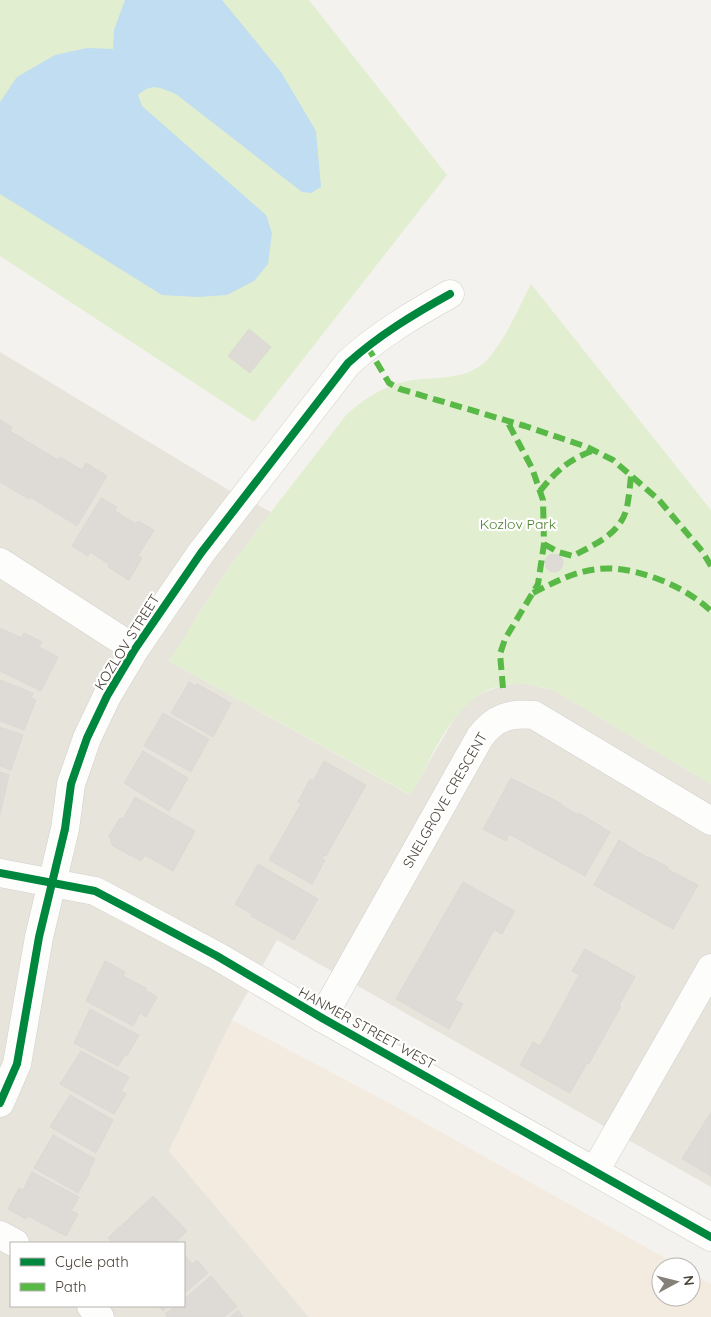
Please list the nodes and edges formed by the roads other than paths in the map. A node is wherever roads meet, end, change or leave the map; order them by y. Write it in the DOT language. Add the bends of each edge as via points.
graph roads {
  1 [pos="450,294"];
  2 [pos="0,562"];
  3 [pos="135,649"];
  4 [pos="711,821"];
  5 [pos="0,873"];
  6 [pos="52,883"];
  7 [pos="711,968"];
  8 [pos="322,1018"];
  9 [pos="0,1103"];
  10 [pos="595,1171"];
  11 [pos="0,1235"];
  12 [pos="711,1237"];
  13 [pos="13,1242"];
  14 [pos="92,1307"];
  15 [pos="100,1317"];
  1 -- 3 [label="street, KOZLOV STREET" via="410,316 348,363 201,553"];
  2 -- 3 [label="street"];
  3 -- 6 [label="street, KOZLOV STREET" via="87,738 72,784"];
  4 -- 8 [label="street, SNELGROVE CRESCENT" via="534,715 502,718 480,737"];
  5 -- 6 [label="street, HANMER STREET WEST"];
  6 -- 8 [label="street, HANMER STREET WEST" via="95,891"];
  6 -- 9 [label="street, KOZLOV STREET" via="39,937 17,1064"];
  7 -- 10 [label="street"];
  8 -- 10 [label="street, HANMER STREET WEST"];
  10 -- 12 [label="street, HANMER STREET WEST"];
  11 -- 13 [label="street"];
  14 -- 15 [label="street"];
}
